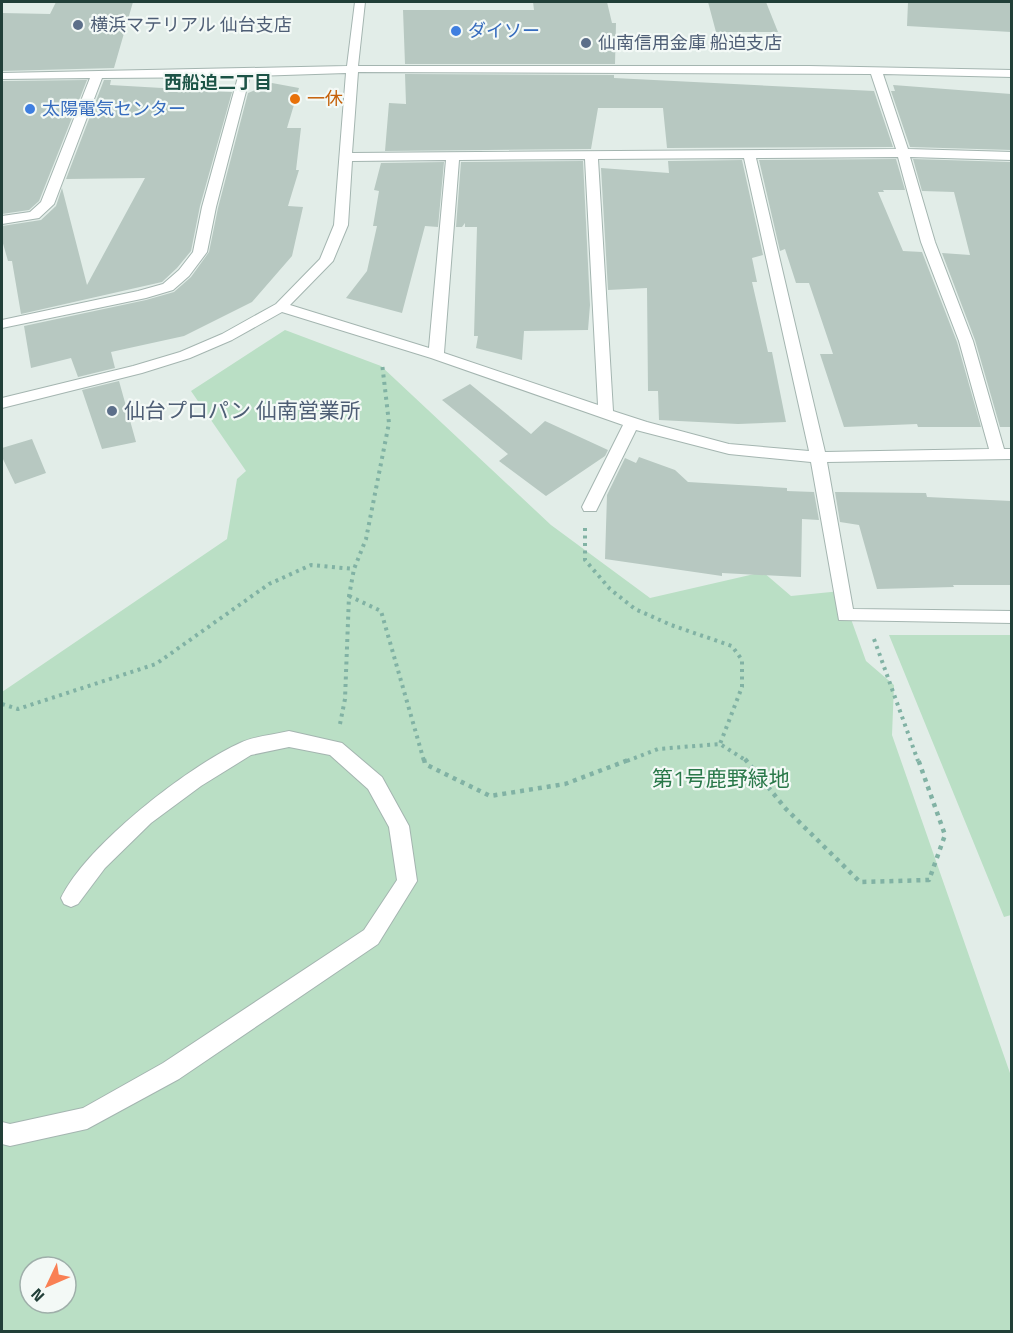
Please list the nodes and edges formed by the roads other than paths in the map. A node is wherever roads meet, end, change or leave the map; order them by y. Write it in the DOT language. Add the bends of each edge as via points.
graph roads {
  1 [pos="360,2"];
  2 [pos="352,69"];
  3 [pos="876,72"];
  4 [pos="245,74"];
  5 [pos="1011,74"];
  6 [pos="2,76"];
  7 [pos="97,76"];
  8 [pos="903,153"];
  9 [pos="749,154"];
  10 [pos="591,155"];
  11 [pos="453,156"];
  12 [pos="1011,156"];
  13 [pos="346,157"];
  14 [pos="2,220"];
  15 [pos="281,308"];
  16 [pos="2,324"];
  17 [pos="436,356"];
  18 [pos="2,403"];
  19 [pos="606,414"];
  20 [pos="632,423"];
  21 [pos="1004,454"];
  22 [pos="818,457"];
  23 [pos="590,507"];
  24 [pos="1011,617"];
  25 [pos="71,898"];
  26 [pos="2,1133"];
  1 -- 2 [label="street"];
  2 -- 3 [label="street"];
  2 -- 4 [label="street"];
  2 -- 13 [label="street"];
  3 -- 5 [label="street"];
  3 -- 8 [label="street"];
  4 -- 7 [label="street"];
  4 -- 16 [label="street" via="209,207 201,252 184,273 168,287 141,295"];
  6 -- 7 [label="street"];
  7 -- 14 [label="street" via="48,204 34,215"];
  8 -- 9 [label="street"];
  8 -- 12 [label="street"];
  8 -- 21 [label="street" via="928,242"];
  9 -- 10 [label="street"];
  9 -- 22 [label="street"];
  10 -- 11 [label="street"];
  10 -- 19 [label="street"];
  11 -- 13 [label="street"];
  11 -- 17 [label="street"];
  13 -- 15 [label="street" via="341,225 334,243 326,261"];
  15 -- 17 [label="street"];
  15 -- 18 [label="street" via="185,355"];
  17 -- 19 [label="street"];
  19 -- 20 [label="street"];
  20 -- 22 [label="street" via="729,449"];
  20 -- 23 [label="street"];
  21 -- 22 [label="street"];
  22 -- 24 [label="street" via="845,615"];
  25 -- 26 [label="street" via="98,862 144,817 194,780 246,748 289,739 335,748 375,783 399,826 407,881 371,937 171,1071 87,1118 10,1135"];
}
